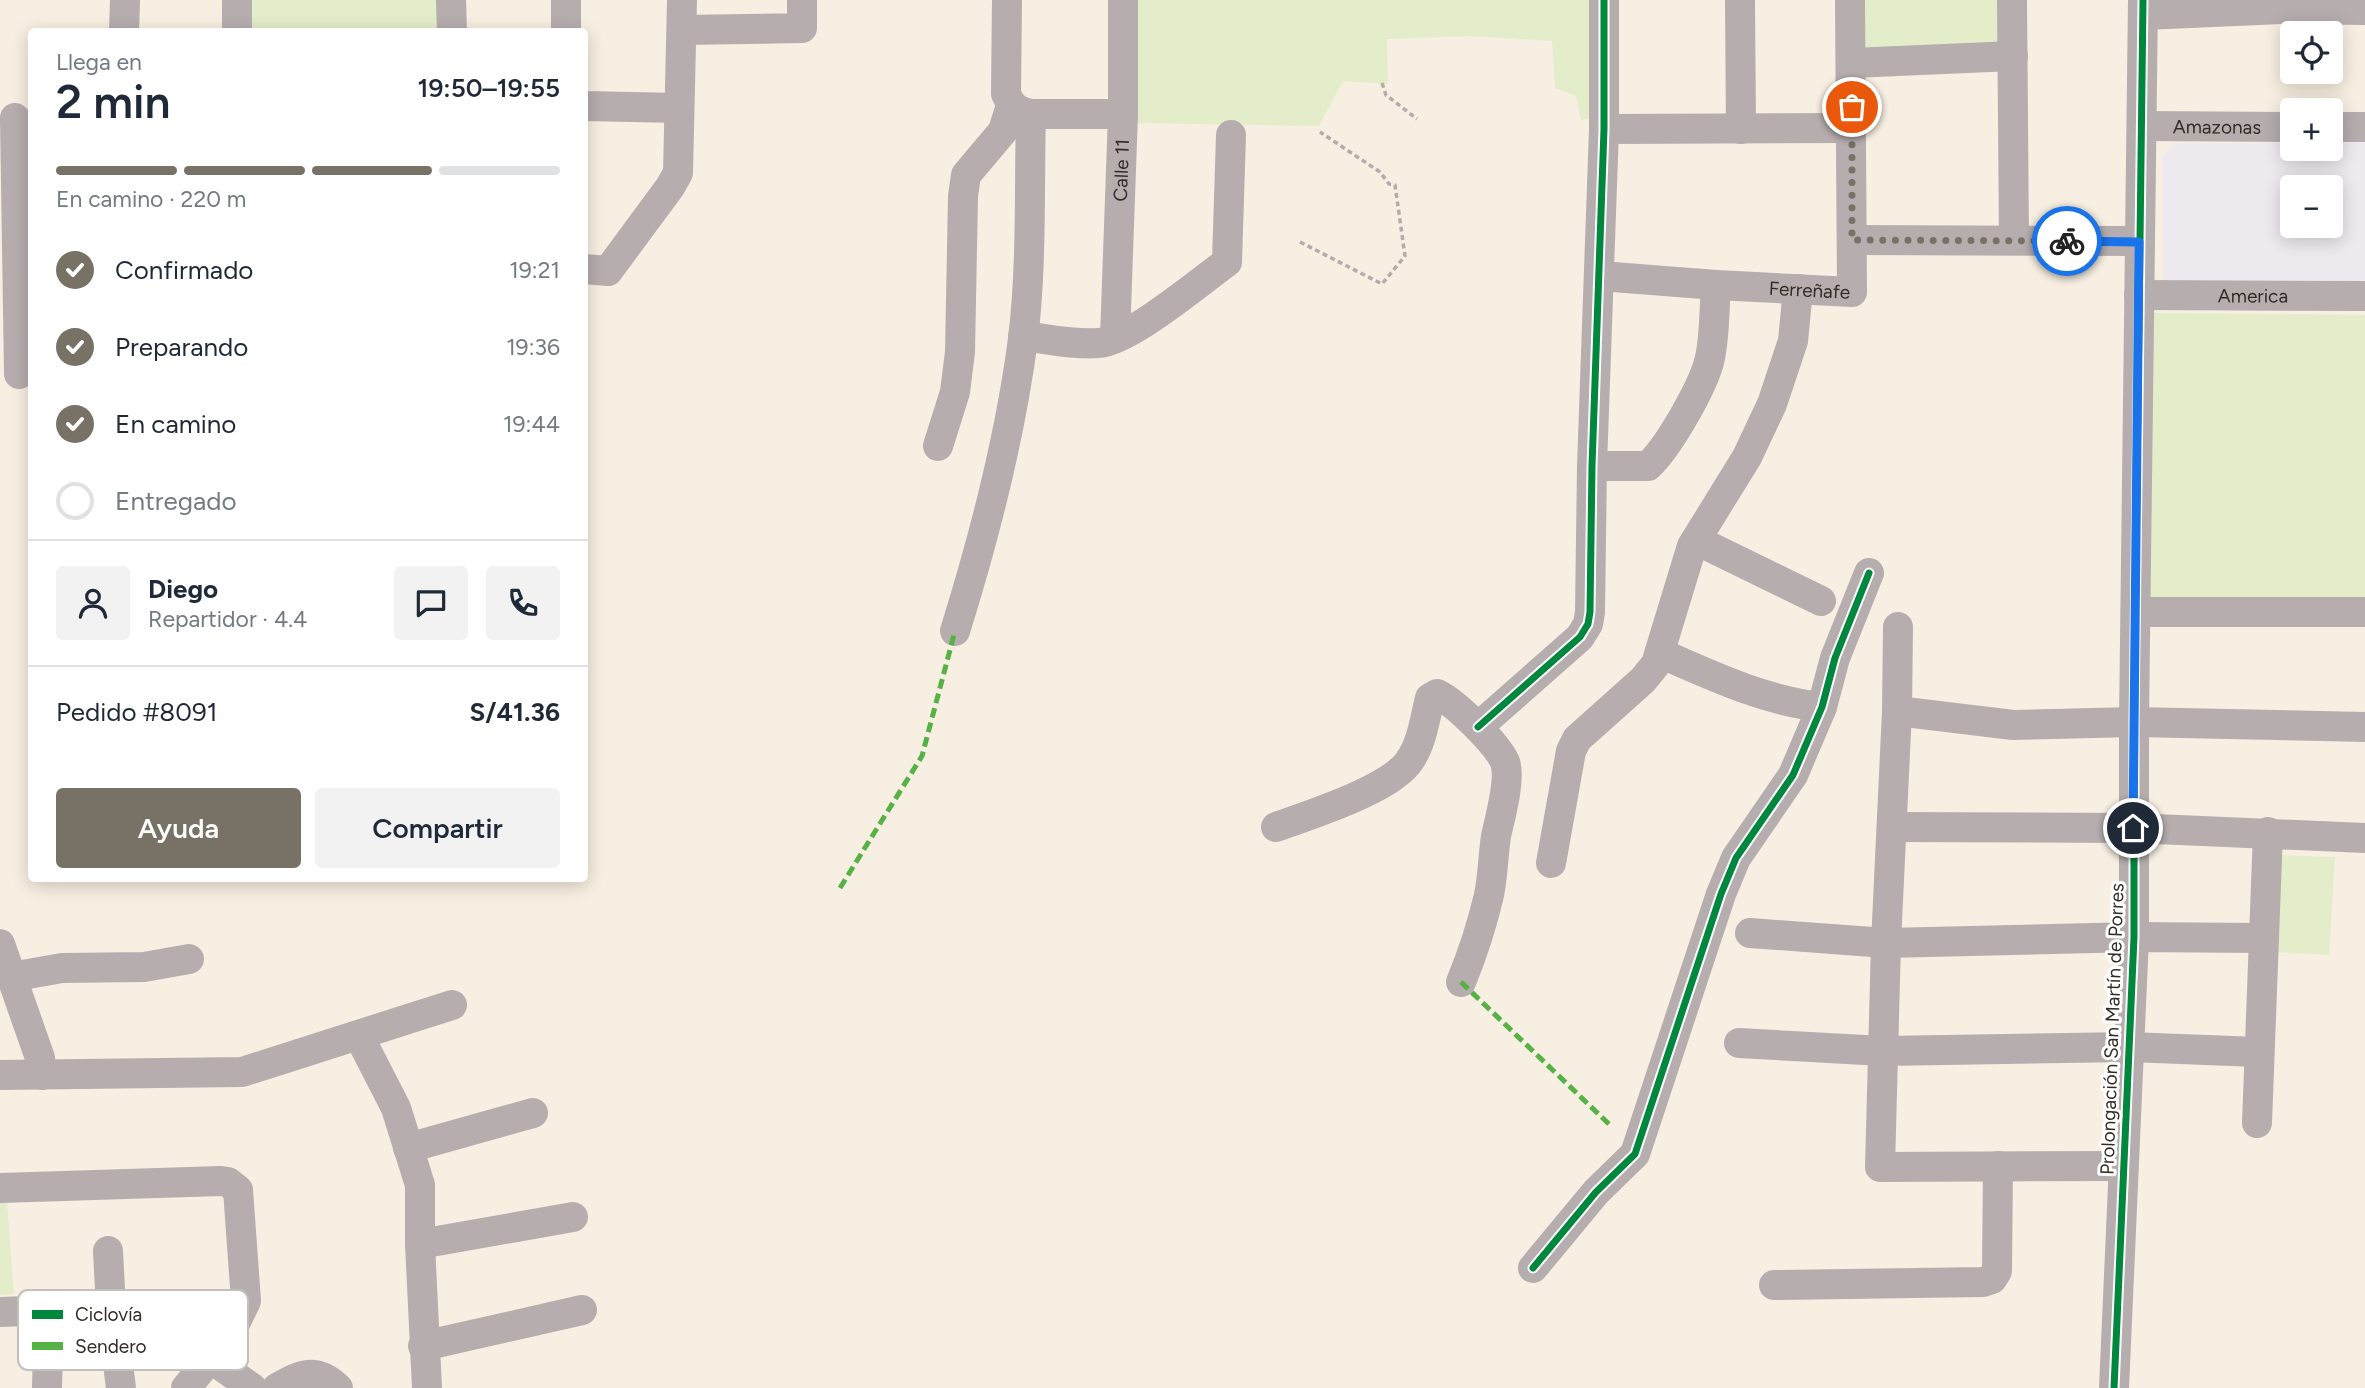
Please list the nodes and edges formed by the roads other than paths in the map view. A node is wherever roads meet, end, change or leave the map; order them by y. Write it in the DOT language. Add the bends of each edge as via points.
graph roads {
  1 [pos="125,0"];
  2 [pos="237,0"];
  3 [pos="451,0"];
  4 [pos="566,0"];
  5 [pos="682,0"];
  6 [pos="802,0"];
  7 [pos="1007,0"];
  8 [pos="1124,0"];
  9 [pos="1604,0"];
  10 [pos="1740,0"];
  11 [pos="1850,0"];
  12 [pos="2012,0"];
  13 [pos="2281,4"];
  14 [pos="2144,7"];
  15 [pos="2365,10"];
  16 [pos="124,28"];
  17 [pos="237,28"];
  18 [pos="452,28"];
  19 [pos="566,28"];
  20 [pos="682,30"];
  21 [pos="2013,56"];
  22 [pos="1852,63"];
  23 [pos="588,106"];
  24 [pos="679,108"];
  25 [pos="1021,109"];
  26 [pos="1123,114"];
  27 [pos="16,116"];
  28 [pos="2142,126"];
  29 [pos="2280,127"];
  30 [pos="2343,127"];
  31 [pos="2365,127"];
  32 [pos="1852,128"];
  33 [pos="1604,129"];
  34 [pos="1741,129"];
  35 [pos="1231,135"];
  36 [pos="8,152"];
  37 [pos="1852,240"];
  38 [pos="2014,240"];
  39 [pos="2139,242"];
  40 [pos="9,261"];
  41 [pos="588,268"];
  42 [pos="1600,276"];
  43 [pos="1716,285"];
  44 [pos="1798,289"];
  45 [pos="2139,295"];
  46 [pos="2365,296"];
  47 [pos="1023,337"];
  48 [pos="1115,338"];
  49 [pos="17,375"];
  50 [pos="937,446"];
  51 [pos="1592,466"];
  52 [pos="1696,540"];
  53 [pos="1869,572"];
  54 [pos="1821,601"];
  55 [pos="2136,612"];
  56 [pos="2365,612"];
  57 [pos="1898,627"];
  58 [pos="955,631"];
  59 [pos="1660,653"];
  60 [pos="1822,707"];
  61 [pos="1897,711"];
  62 [pos="2134,722"];
  63 [pos="1478,727"];
  64 [pos="2365,727"];
  65 [pos="1276,827"];
  66 [pos="1892,827"];
  67 [pos="2133,828"];
  68 [pos="2268,832"];
  69 [pos="2365,838"];
  70 [pos="1551,863"];
  71 [pos="1750,933"];
  72 [pos="2134,937"];
  73 [pos="2262,938"];
  74 [pos="1886,943"];
  75 [pos="0,944"];
  76 [pos="189,959"];
  77 [pos="11,977"];
  78 [pos="1461,982"];
  79 [pos="452,1005"];
  80 [pos="359,1036"];
  81 [pos="1740,1043"];
  82 [pos="2129,1047"];
  83 [pos="1883,1052"];
  84 [pos="2258,1052"];
  85 [pos="0,1075"];
  86 [pos="42,1075"];
  87 [pos="534,1113"];
  88 [pos="2257,1123"];
  89 [pos="408,1148"];
  90 [pos="1998,1166"];
  91 [pos="2122,1166"];
  92 [pos="0,1188"];
  93 [pos="573,1217"];
  94 [pos="420,1244"];
  95 [pos="108,1251"];
  96 [pos="1533,1268"];
  97 [pos="1774,1285"];
  98 [pos="110,1290"];
  99 [pos="245,1290"];
  100 [pos="582,1310"];
  101 [pos="18,1311"];
  102 [pos="0,1312"];
  103 [pos="423,1346"];
  104 [pos="47,1370"];
  105 [pos="119,1370"];
  106 [pos="199,1370"];
  107 [pos="227,1370"];
  108 [pos="47,1388"];
  109 [pos="121,1388"];
  110 [pos="186,1388"];
  111 [pos="252,1388"];
  112 [pos="277,1388"];
  113 [pos="338,1388"];
  114 [pos="426,1388"];
  115 [pos="2114,1388"];
  1 -- 16 [label="street"];
  2 -- 17 [label="street"];
  3 -- 18 [label="street"];
  4 -- 19 [label="street"];
  5 -- 20 [label="street"];
  6 -- 20 [label="street" via="802,28"];
  7 -- 25 [label="street" via="1006,94"];
  8 -- 26 [label="street, Calle 11"];
  9 -- 33 [label="street"];
  10 -- 34 [label="street"];
  11 -- 22 [label="street, Ferreñafe"];
  12 -- 21 [label="street"];
  13 -- 14 [label="street"];
  13 -- 15 [label="street"];
  14 -- 28 [label="street, Prolongación San Martín de Porres"];
  20 -- 24 [label="street"];
  21 -- 22 [label="street"];
  21 -- 38 [label="street"];
  22 -- 32 [label="street, Ferreñafe"];
  23 -- 24 [label="street"];
  24 -- 41 [label="street" via="678,173 608,271"];
  25 -- 26 [label="street"];
  25 -- 47 [label="street" via="1028,243"];
  25 -- 50 [label="street" via="966,175 960,352 955,392"];
  26 -- 48 [label="street, Calle 11"];
  27 -- 36 [label="street"];
  28 -- 29 [label="street, Amazonas"];
  28 -- 39 [label="street, Prolongación San Martín de Porres"];
  30 -- 31 [label="street"];
  32 -- 34 [label="street"];
  32 -- 37 [label="street, Ferreñafe"];
  33 -- 34 [label="street"];
  33 -- 42 [label="street"];
  35 -- 48 [label="street" via="1227,262"];
  36 -- 40 [label="street"];
  37 -- 38 [label="street"];
  37 -- 44 [label="street, Ferreñafe" via="1852,292"];
  38 -- 39 [label="street"];
  39 -- 45 [label="street, Prolongación San Martín de Porres"];
  40 -- 49 [label="street"];
  42 -- 43 [label="street, Ferreñafe"];
  42 -- 51 [label="street"];
  43 -- 44 [label="street, Ferreñafe"];
  43 -- 51 [label="street" via="1709,362 1671,436 1648,466"];
  44 -- 52 [label="street" via="1793,341 1772,404 1747,457"];
  45 -- 46 [label="street, America"];
  45 -- 55 [label="street, Prolongación San Martín de Porres"];
  47 -- 48 [label="street" via="1101,343"];
  47 -- 58 [label="street" via="1008,435"];
  51 -- 63 [label="street" via="1588,624 1580,637"];
  52 -- 54 [label="street"];
  52 -- 59 [label="street"];
  53 -- 60 [label="street" via="1835,658"];
  55 -- 56 [label="street"];
  55 -- 62 [label="street, Prolongación San Martín de Porres"];
  57 -- 61 [label="street"];
  59 -- 60 [label="street" via="1731,684 1792,704"];
  59 -- 70 [label="street" via="1643,680 1577,739"];
  60 -- 96 [label="street" via="1793,775 1731,870 1635,1154 1596,1192"];
  61 -- 62 [label="street" via="2013,725"];
  61 -- 66 [label="street"];
  62 -- 64 [label="street"];
  62 -- 67 [label="street, Prolongación San Martín de Porres"];
  63 -- 65 [label="street" via="1437,694 1430,698 1409,762 1370,790"];
  63 -- 78 [label="street" via="1505,762 1505,795 1489,892"];
  66 -- 67 [label="street"];
  66 -- 74 [label="street"];
  67 -- 68 [label="street"];
  67 -- 72 [label="street, Prolongación San Martín de Porres"];
  68 -- 69 [label="street"];
  68 -- 73 [label="street"];
  71 -- 74 [label="street"];
  72 -- 73 [label="street"];
  72 -- 74 [label="street"];
  72 -- 82 [label="street, Prolongación San Martín de Porres"];
  73 -- 84 [label="street"];
  74 -- 83 [label="street"];
  75 -- 77 [label="street"];
  76 -- 77 [label="street" via="144,967 62,968"];
  77 -- 86 [label="street"];
  79 -- 80 [label="street"];
  80 -- 86 [label="street" via="242,1072"];
  80 -- 89 [label="street" via="396,1108"];
  81 -- 83 [label="street"];
  82 -- 83 [label="street"];
  82 -- 84 [label="street"];
  82 -- 91 [label="street, Prolongación San Martín de Porres"];
  83 -- 90 [label="street" via="1880,1167"];
  84 -- 88 [label="street"];
  85 -- 86 [label="street"];
  87 -- 89 [label="street"];
  89 -- 94 [label="street" via="420,1185"];
  90 -- 91 [label="street"];
  90 -- 97 [label="street" via="1997,1271 1992,1279"];
  91 -- 115 [label="street, Prolongación San Martín de Porres"];
  92 -- 99 [label="street" via="228,1182 238,1190"];
  93 -- 94 [label="street"];
  94 -- 103 [label="street"];
  95 -- 98 [label="street"];
  100 -- 103 [label="street"];
  101 -- 102 [label="street"];
  103 -- 114 [label="street"];
  104 -- 108 [label="street"];
  105 -- 109 [label="street"];
  106 -- 110 [label="street"];
  107 -- 111 [label="street"];
  112 -- 113 [label="street" via="308,1375 322,1376"];
}
